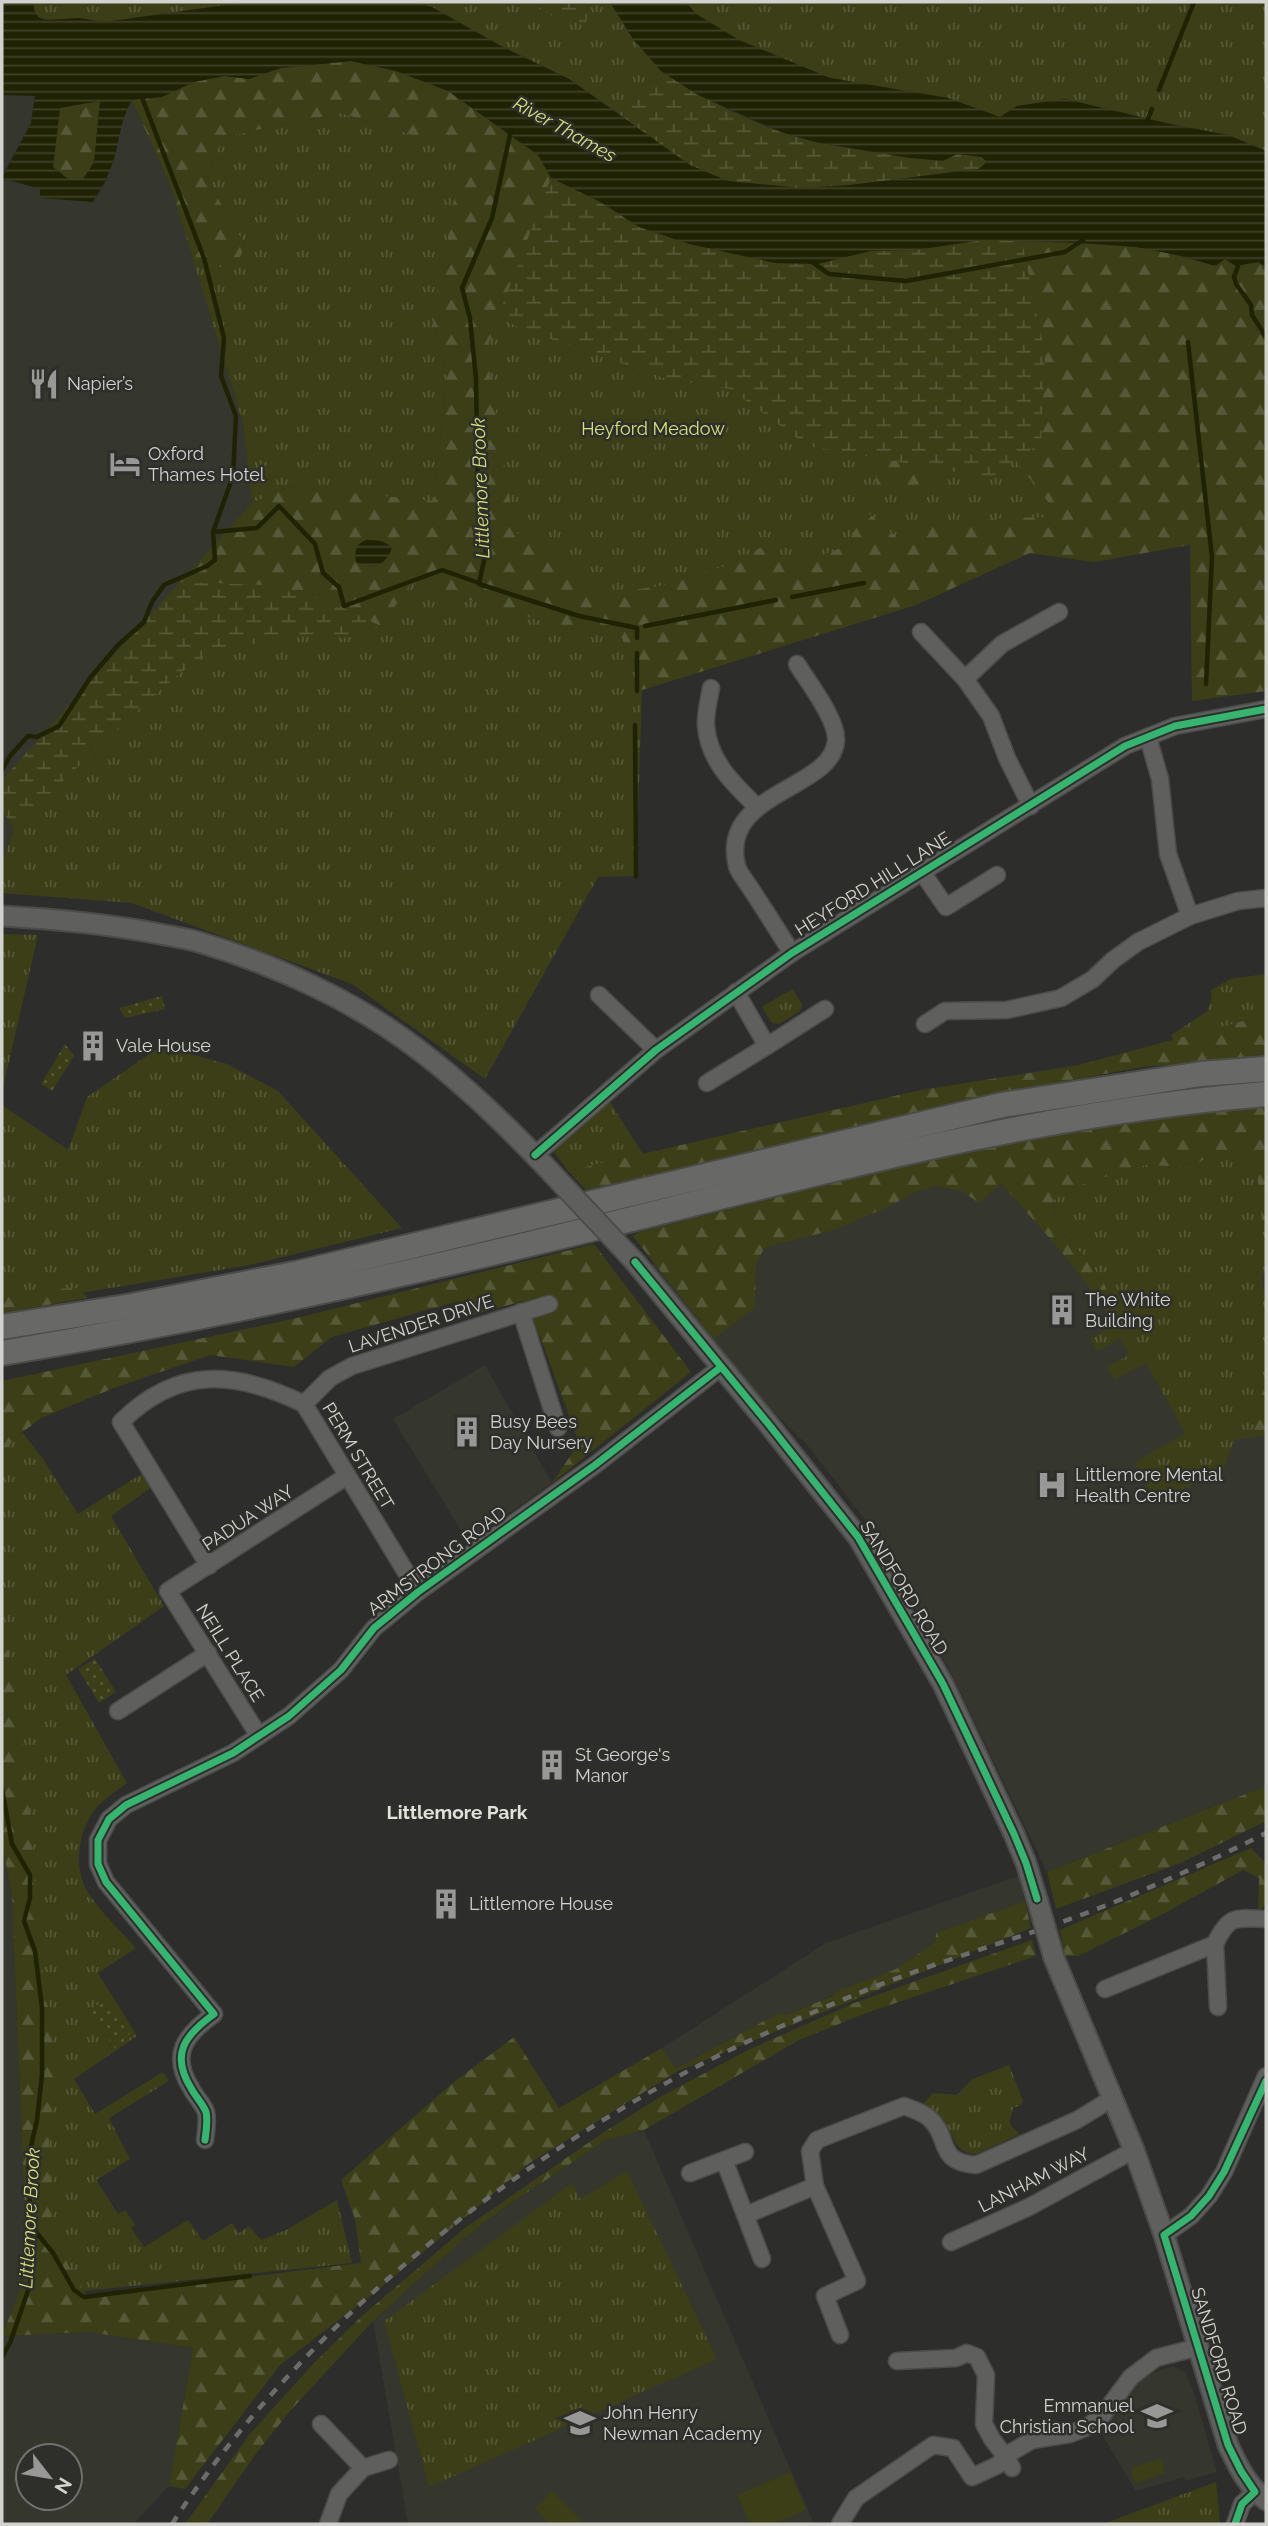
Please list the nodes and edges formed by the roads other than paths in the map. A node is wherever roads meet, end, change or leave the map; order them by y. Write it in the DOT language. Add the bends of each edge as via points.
graph roads {
  1 [pos="1059,612"];
  2 [pos="921,632"];
  3 [pos="797,664"];
  4 [pos="965,679"];
  5 [pos="711,688"];
  6 [pos="1266,709"];
  7 [pos="1148,737"];
  8 [pos="1031,806"];
  9 [pos="757,807"];
  10 [pos="922,872"];
  11 [pos="997,875"];
  12 [pos="1266,898"];
  13 [pos="2,916"];
  14 [pos="1190,916"];
  15 [pos="792,953"];
  16 [pos="736,992"];
  17 [pos="599,995"];
  18 [pos="825,1009"];
  19 [pos="926,1024"];
  20 [pos="767,1046"];
  21 [pos="656,1050"];
  22 [pos="1266,1069"];
  23 [pos="707,1083"];
  24 [pos="1266,1094"];
  25 [pos="540,1161"];
  26 [pos="549,1304"];
  27 [pos="521,1312"];
  28 [pos="2,1327"];
  29 [pos="2,1353"];
  30 [pos="721,1367"];
  31 [pos="304,1404"];
  32 [pos="558,1427"];
  33 [pos="347,1476"];
  34 [pos="209,1566"];
  35 [pos="169,1591"];
  36 [pos="418,1592"];
  37 [pos="208,1653"];
  38 [pos="118,1712"];
  39 [pos="259,1736"];
  40 [pos="1266,1919"];
  41 [pos="1215,1944"];
  42 [pos="1105,1989"];
  43 [pos="1218,2007"];
  44 [pos="1266,2079"];
  45 [pos="924,2097"];
  46 [pos="1113,2098"];
  47 [pos="904,2106"];
  48 [pos="205,2140"];
  49 [pos="1134,2150"];
  50 [pos="745,2152"];
  51 [pos="724,2160"];
  52 [pos="690,2173"];
  53 [pos="815,2186"];
  54 [pos="746,2215"];
  55 [pos="1164,2235"];
  56 [pos="951,2242"];
  57 [pos="762,2259"];
  58 [pos="840,2335"];
  59 [pos="1199,2347"];
  60 [pos="897,2361"];
  61 [pos="321,2424"];
  62 [pos="389,2460"];
  63 [pos="1008,2462"];
  64 [pos="363,2468"];
  65 [pos="1261,2496"];
  66 [pos="328,2524"];
  67 [pos="840,2524"];
  68 [pos="1235,2524"];
  1 -- 4 [label="street" via="1002,644"];
  2 -- 4 [label="street"];
  3 -- 9 [label="street" via="833,724 836,741 827,762"];
  4 -- 8 [label="street" via="991,716"];
  5 -- 9 [label="street" via="706,725 711,747 721,771"];
  6 -- 7 [label="street, HEYFORD HILL LANE" via="1175,726"];
  7 -- 8 [label="street, HEYFORD HILL LANE" via="1125,746"];
  7 -- 14 [label="street" via="1160,779 1168,854"];
  8 -- 10 [label="street, HEYFORD HILL LANE"];
  9 -- 15 [label="street" via="740,828 735,844 738,868"];
  10 -- 11 [label="street" via="946,907"];
  10 -- 15 [label="street, HEYFORD HILL LANE"];
  12 -- 14 [label="street" via="1238,901"];
  13 -- 25 [label="street, SANDFORD ROAD" via="123,927 200,942 283,973 363,1012 419,1049"];
  14 -- 19 [label="street" via="1138,942 1061,998 1007,1010 944,1011"];
  15 -- 16 [label="street, HEYFORD HILL LANE"];
  16 -- 20 [label="street"];
  16 -- 21 [label="street, HEYFORD HILL LANE"];
  17 -- 21 [label="street"];
  18 -- 20 [label="street"];
  20 -- 23 [label="street"];
  21 -- 25 [label="street, HEYFORD HILL LANE"];
  22 -- 28 [label="main road" via="1201,1073 1002,1105 299,1273"];
  24 -- 29 [label="main road" via="1201,1099 1016,1129 850,1165 406,1275"];
  25 -- 30 [label="street, SANDFORD ROAD, bridge" via="635,1262"];
  26 -- 27 [label="street, LAVENDER DRIVE"];
  27 -- 31 [label="street, LAVENDER DRIVE" via="352,1366 330,1378"];
  27 -- 32 [label="street, LAVENDER DRIVE"];
  30 -- 36 [label="street, ARMSTRONG ROAD" via="595,1465"];
  30 -- 46 [label="street, SANDFORD ROAD, bridge" via="858,1537 943,1684 1014,1834 1054,1958"];
  31 -- 33 [label="street, PERM STREET"];
  31 -- 34 [label="street, PERM STREET" via="236,1379 201,1380 161,1390 121,1422"];
  33 -- 34 [label="street, PADUA WAY"];
  33 -- 36 [label="street, PERM STREET"];
  34 -- 35 [label="street, PADUA WAY"];
  35 -- 37 [label="street, NEILL PLACE"];
  36 -- 39 [label="street, ARMSTRONG ROAD" via="374,1628 341,1670"];
  37 -- 38 [label="street"];
  37 -- 39 [label="street, NEILL PLACE"];
  39 -- 48 [label="street, ARMSTRONG ROAD" via="126,1805 110,1819 98,1840 98,1864 106,1882 214,2014 191,2032 181,2058 189,2085 206,2113"];
  40 -- 41 [label="street" via="1233,1918 1223,1926"];
  41 -- 42 [label="street"];
  41 -- 43 [label="street"];
  44 -- 55 [label="street" via="1209,2196"];
  45 -- 47 [label="street"];
  46 -- 47 [label="street" via="1077,2120 976,2165 951,2158 931,2119"];
  46 -- 49 [label="street, SANDFORD ROAD"];
  47 -- 53 [label="street" via="817,2140 810,2151"];
  49 -- 55 [label="street, SANDFORD ROAD"];
  49 -- 56 [label="street, LANHAM WAY" via="1029,2207"];
  50 -- 51 [label="street"];
  51 -- 52 [label="street"];
  51 -- 54 [label="street"];
  53 -- 54 [label="street"];
  53 -- 58 [label="street" via="857,2281 825,2296"];
  54 -- 57 [label="street"];
  55 -- 59 [label="street, SANDFORD ROAD"];
  59 -- 63 [label="street" via="1156,2358 1131,2377 1102,2416 1087,2427 1032,2440"];
  59 -- 65 [label="street, SANDFORD ROAD" via="1228,2445"];
  60 -- 63 [label="street" via="956,2358 967,2353 977,2357 986,2375 984,2424"];
  61 -- 64 [label="street"];
  62 -- 64 [label="street"];
  63 -- 67 [label="street" via="972,2477 953,2448 933,2445 856,2498"];
  64 -- 66 [label="street" via="339,2494"];
  65 -- 68 [label="street" via="1242,2504"];
}
